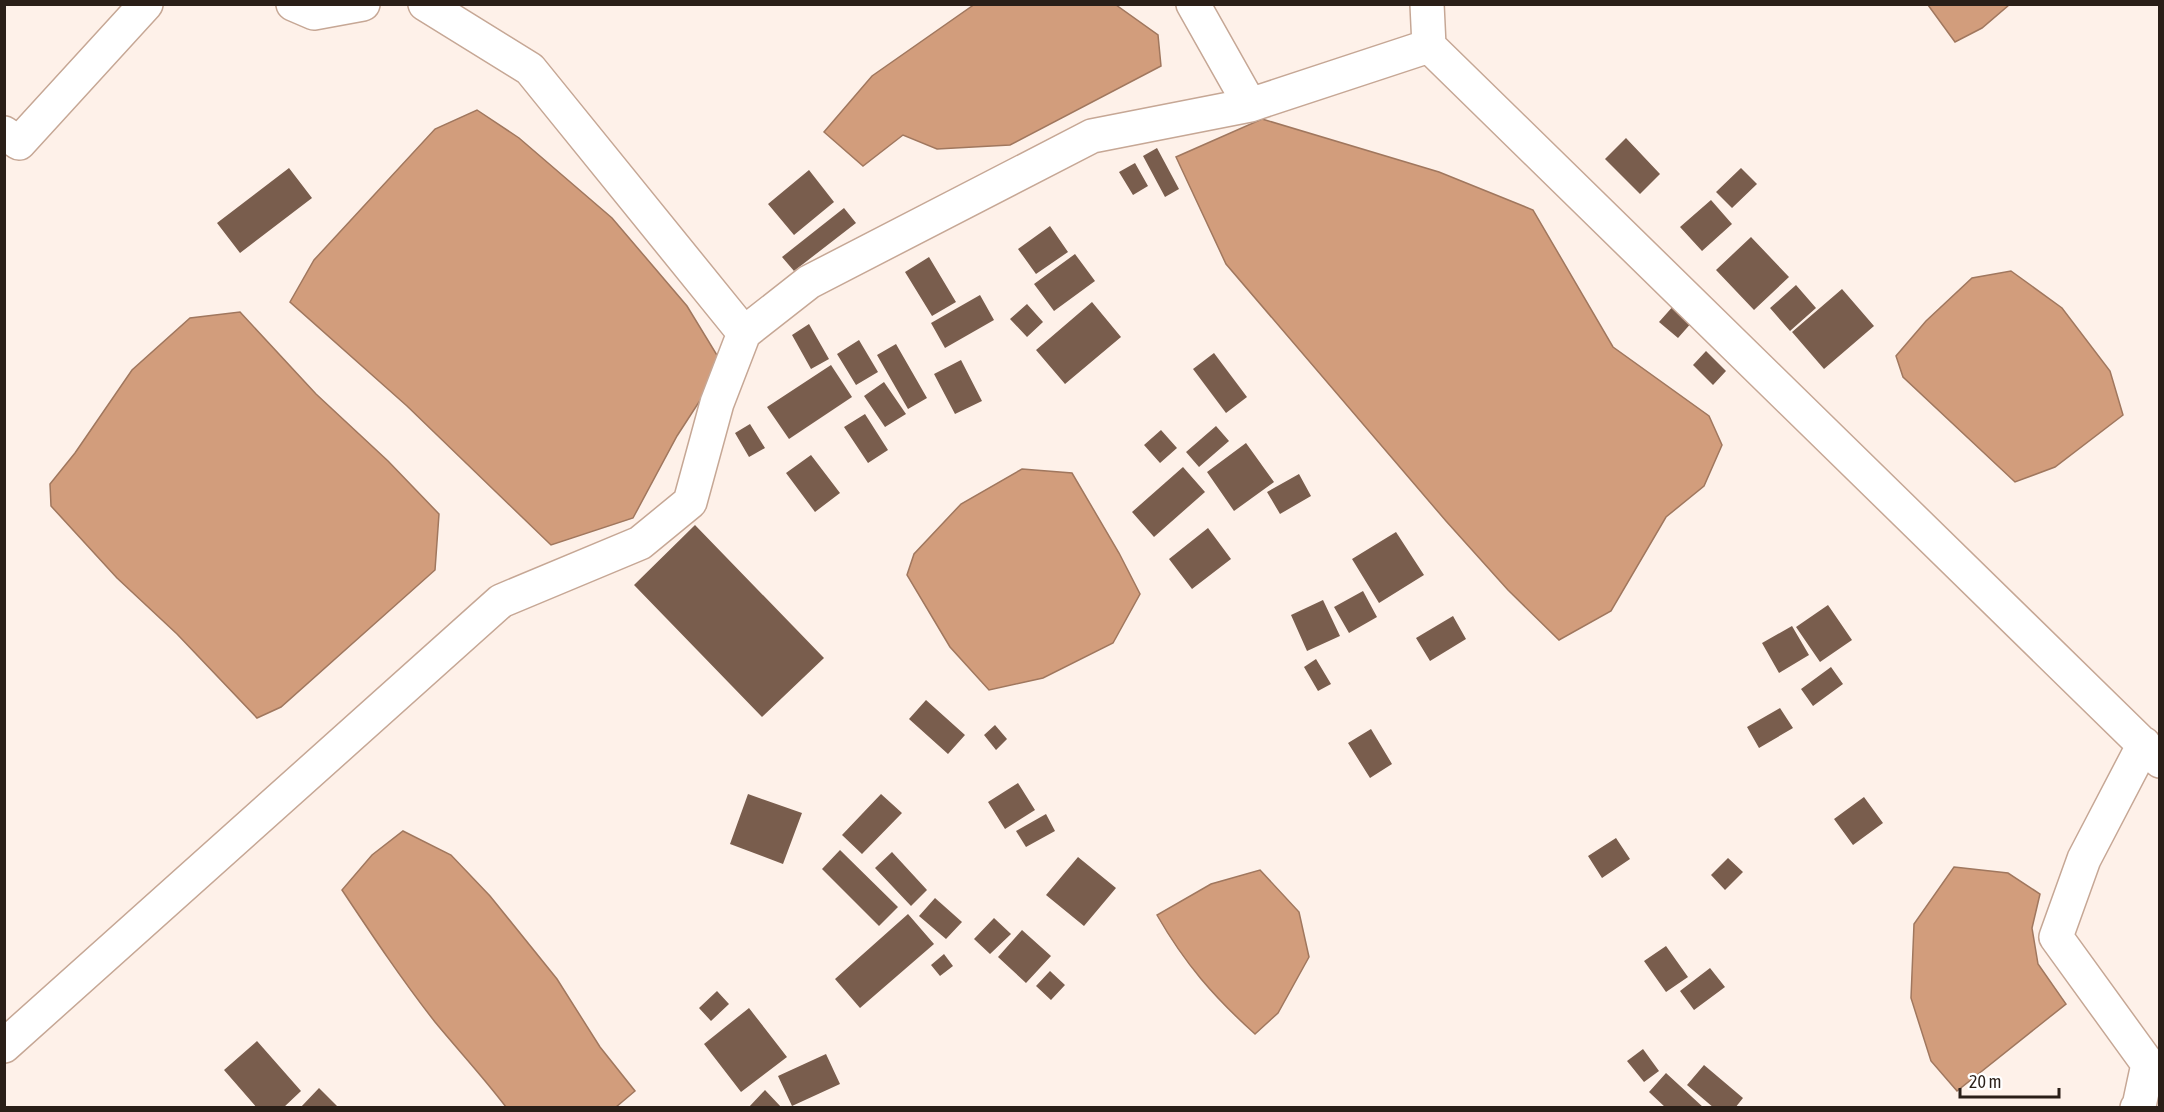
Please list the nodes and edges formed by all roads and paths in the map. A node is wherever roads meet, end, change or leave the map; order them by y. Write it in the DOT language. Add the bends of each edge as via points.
graph roads {
  1 [pos="146,4"];
  2 [pos="292,4"];
  3 [pos="363,4"];
  4 [pos="425,4"];
  5 [pos="1193,4"];
  6 [pos="1427,4"];
  7 [pos="1428,46"];
  8 [pos="1250,105"];
  9 [pos="4,133"];
  10 [pos="744,333"];
  11 [pos="2152,753"];
  12 [pos="4,1046"];
  13 [pos="2137,1107"];
  1 -- 9 [label="street" via="19,143"];
  2 -- 3 [label="street" via="314,13"];
  4 -- 10 [label="street" via="530,69"];
  5 -- 8 [label="street"];
  6 -- 7 [label="street"];
  7 -- 8 [label="street"];
  7 -- 11 [label="street"];
  8 -- 10 [label="street" via="1092,136 809,282"];
  10 -- 12 [label="street" via="717,403 690,502 640,543 501,602"];
  11 -- 13 [label="street" via="2084,859 2056,937 2148,1064"];
}
